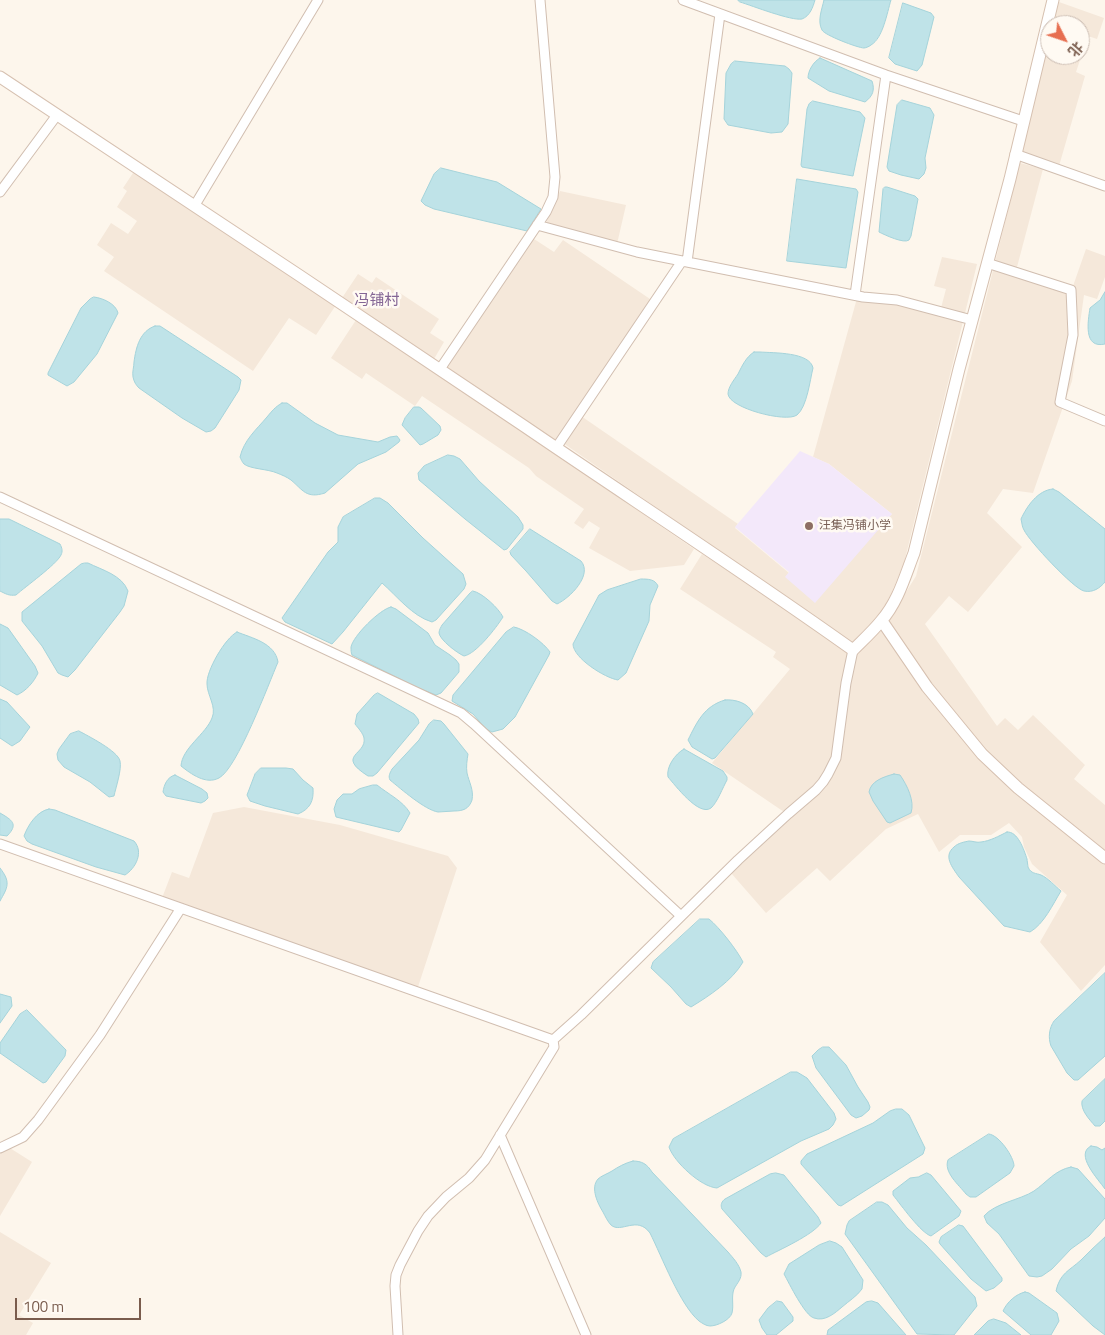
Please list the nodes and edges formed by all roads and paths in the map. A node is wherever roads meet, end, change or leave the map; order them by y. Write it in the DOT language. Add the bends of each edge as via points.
graph roads {
  1 [pos="318,0"];
  2 [pos="540,0"];
  3 [pos="684,0"];
  4 [pos="1053,0"];
  5 [pos="720,14"];
  6 [pos="886,75"];
  7 [pos="0,77"];
  8 [pos="58,115"];
  9 [pos="1023,122"];
  10 [pos="1015,154"];
  11 [pos="1105,186"];
  12 [pos="0,192"];
  13 [pos="195,205"];
  14 [pos="537,225"];
  15 [pos="685,262"];
  16 [pos="987,263"];
  17 [pos="855,295"];
  18 [pos="972,320"];
  19 [pos="440,368"];
  20 [pos="1105,421"];
  21 [pos="556,448"];
  22 [pos="0,497"];
  23 [pos="882,621"];
  24 [pos="853,650"];
  25 [pos="0,844"];
  26 [pos="1105,858"];
  27 [pos="181,908"];
  28 [pos="681,916"];
  29 [pos="553,1040"];
  30 [pos="500,1136"];
  31 [pos="0,1148"];
  32 [pos="398,1335"];
  33 [pos="586,1335"];
  1 -- 13 [label="street"];
  2 -- 14 [label="street" via="555,178 550,205"];
  3 -- 5 [label="street"];
  4 -- 9 [label="street"];
  5 -- 6 [label="street"];
  5 -- 15 [label="street"];
  6 -- 9 [label="street"];
  6 -- 17 [label="street"];
  7 -- 8 [label="street"];
  8 -- 12 [label="street"];
  8 -- 13 [label="street"];
  9 -- 10 [label="street"];
  10 -- 11 [label="street"];
  10 -- 16 [label="street"];
  13 -- 19 [label="street"];
  14 -- 15 [label="street"];
  14 -- 19 [label="street"];
  15 -- 17 [label="street"];
  15 -- 21 [label="street"];
  16 -- 18 [label="street"];
  16 -- 20 [label="street" via="1071,290 1073,335 1060,402"];
  17 -- 18 [label="street" via="897,300"];
  18 -- 23 [label="street" via="914,553 894,602"];
  19 -- 21 [label="street"];
  21 -- 24 [label="street"];
  22 -- 28 [label="street" via="461,713"];
  23 -- 24 [label="street"];
  23 -- 26 [label="street" via="927,686 982,754 1025,794"];
  24 -- 28 [label="street" via="836,758 828,774 816,790"];
  25 -- 27 [label="street"];
  27 -- 29 [label="street"];
  27 -- 31 [label="street" via="100,1035 38,1120 23,1137"];
  28 -- 29 [label="street"];
  29 -- 30 [label="street" via="554,1047"];
  30 -- 32 [label="street" via="469,1178 428,1216 400,1265 395,1286"];
  30 -- 33 [label="street"];
}
